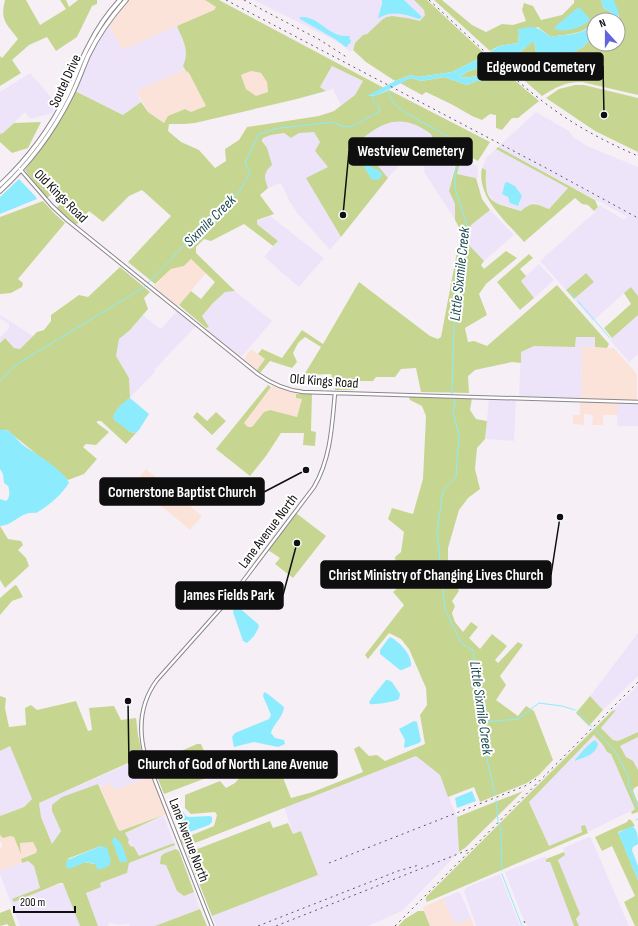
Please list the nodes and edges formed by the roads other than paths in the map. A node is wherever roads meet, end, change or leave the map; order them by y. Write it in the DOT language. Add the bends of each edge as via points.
graph roads {
  1 [pos="120,0"];
  2 [pos="126,0"];
  3 [pos="20,168"];
  4 [pos="0,185"];
  5 [pos="0,191"];
  6 [pos="335,393"];
  7 [pos="638,402"];
  8 [pos="212,926"];
  1 -- 3 [label="main road, Soutel Drive" via="89,44 55,118"];
  2 -- 3 [label="main road, Soutel Drive" via="93,46 71,98 58,121 37,151"];
  3 -- 4 [label="main road"];
  3 -- 5 [label="main road"];
  3 -- 6 [label="main road, Old Kings Road" via="59,213 271,383 296,391"];
  6 -- 7 [label="main road, Old Kings Road"];
  6 -- 8 [label="main road, Lane Avenue North" via="329,449 325,465 314,486 231,597 157,680 143,709 140,727 145,755"];
}
